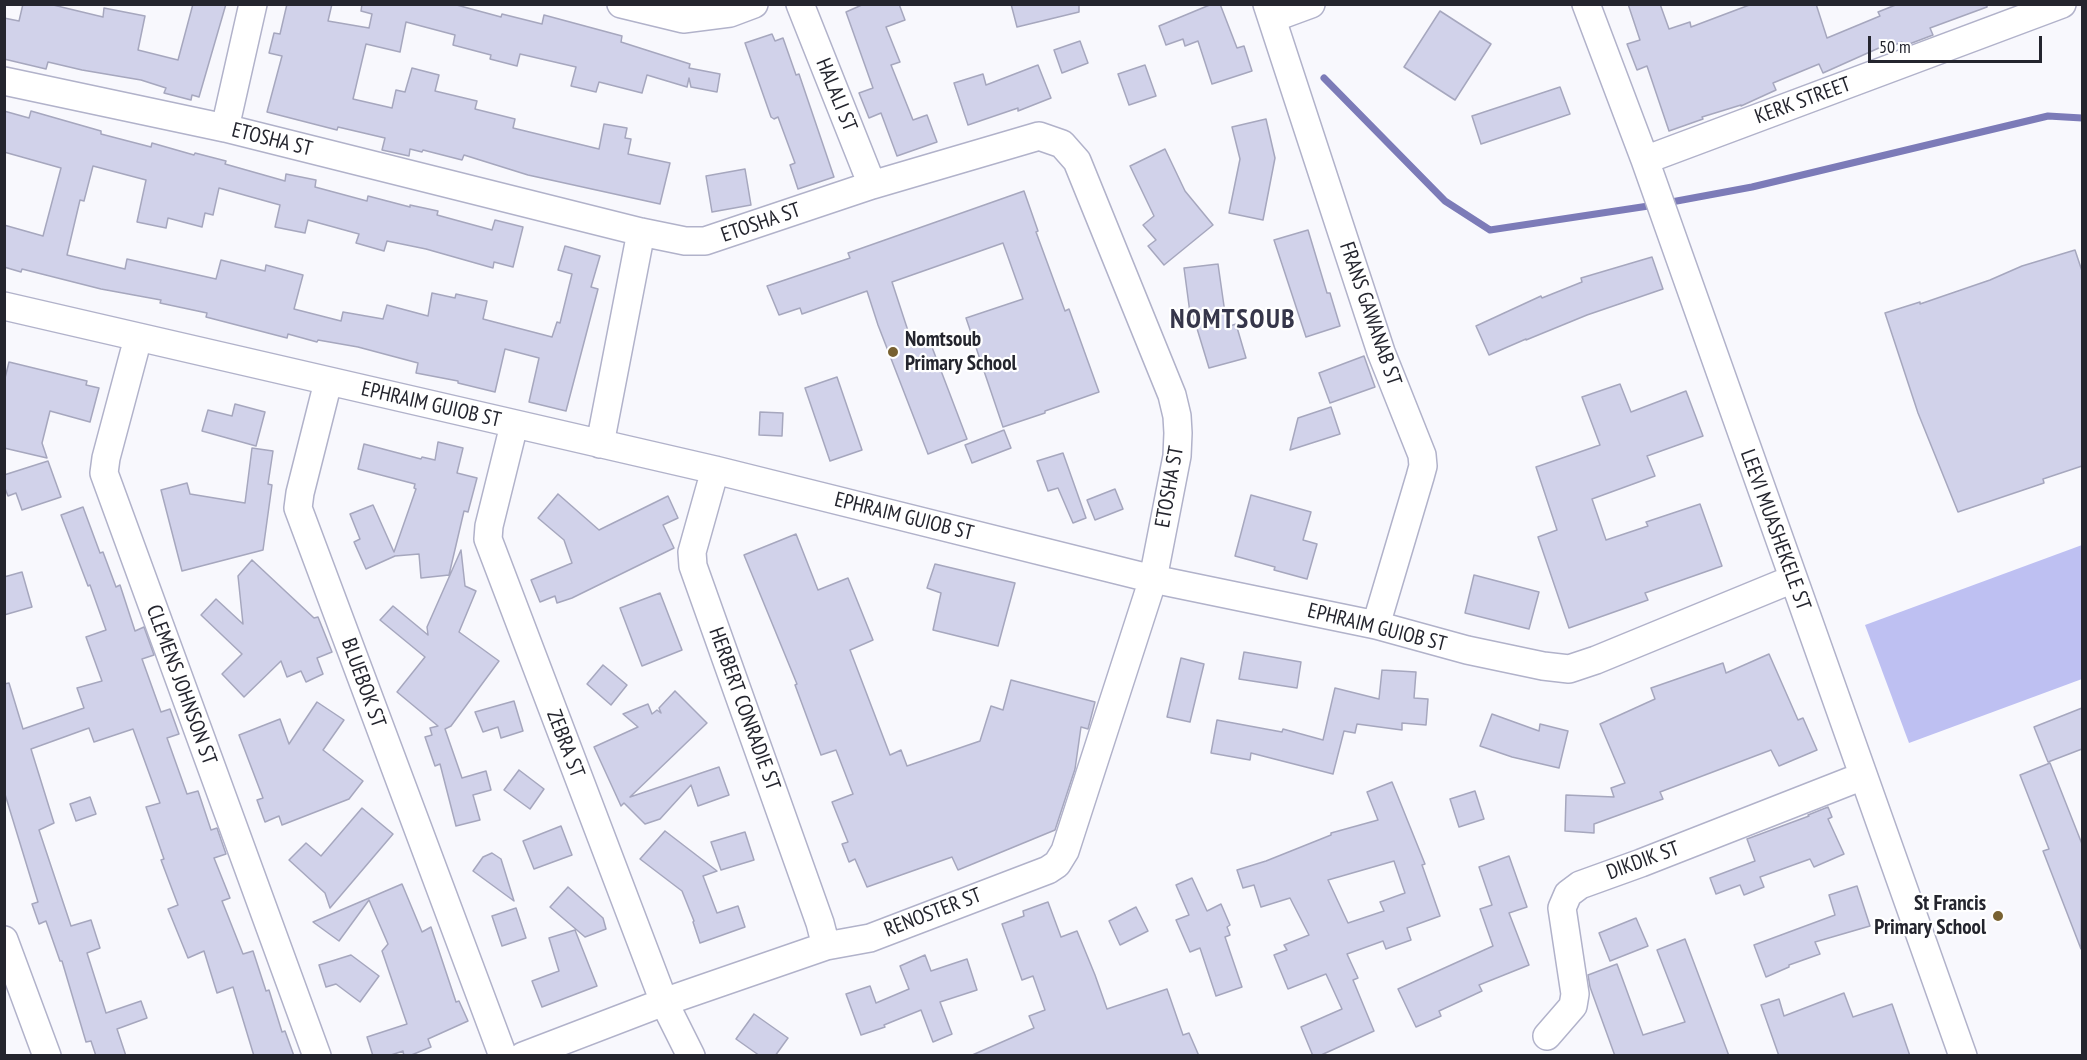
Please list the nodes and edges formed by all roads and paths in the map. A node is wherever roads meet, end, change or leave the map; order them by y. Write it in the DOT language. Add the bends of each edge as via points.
graph roads {
  1 [pos="253,4"];
  2 [pos="621,4"];
  3 [pos="800,4"];
  4 [pos="1311,4"];
  5 [pos="1586,4"];
  6 [pos="2062,4"];
  7 [pos="738,7"];
  8 [pos="1270,11"];
  9 [pos="4,81"];
  10 [pos="225,128"];
  11 [pos="1648,170"];
  12 [pos="872,185"];
  13 [pos="641,232"];
  14 [pos="4,306"];
  15 [pos="138,338"];
  16 [pos="328,382"];
  17 [pos="514,424"];
  18 [pos="600,444"];
  19 [pos="715,471"];
  20 [pos="1153,579"];
  21 [pos="1793,579"];
  22 [pos="1376,625"];
  23 [pos="1863,776"];
  24 [pos="4,939"];
  25 [pos="826,946"];
  26 [pos="664,1002"];
  27 [pos="1547,1036"];
  28 [pos="47,1056"];
  29 [pos="317,1056"];
  30 [pos="503,1056"];
  31 [pos="523,1056"];
  32 [pos="691,1056"];
  33 [pos="1963,1056"];
  1 -- 10 [label="street"];
  2 -- 7 [label="street" via="682,19"];
  3 -- 12 [label="street, HALALI ST"];
  4 -- 8 [label="street"];
  5 -- 11 [label="street, LEEVI MUASHEKELE ST"];
  6 -- 11 [label="street, KERK STREET"];
  8 -- 22 [label="street, FRANS GAWANAB ST" via="1381,352 1422,455 1423,466"];
  9 -- 10 [label="street, ETOSHA ST"];
  10 -- 13 [label="street, ETOSHA ST"];
  11 -- 21 [label="street, LEEVI MUASHEKELE ST"];
  12 -- 13 [label="street, ETOSHA ST" via="705,241"];
  12 -- 20 [label="street, ETOSHA ST" via="1039,136 1062,144 1077,161 1172,394 1177,416 1177,456"];
  13 -- 18 [label="street"];
  14 -- 15 [label="street, EPHRAIM GUIOB ST"];
  15 -- 16 [label="street, EPHRAIM GUIOB ST"];
  15 -- 29 [label="street, CLEMENS JOHNSON ST" via="104,473"];
  16 -- 17 [label="street, EPHRAIM GUIOB ST"];
  16 -- 30 [label="street, BLUEBOK ST" via="298,508"];
  17 -- 18 [label="street, EPHRAIM GUIOB ST"];
  17 -- 26 [label="street, ZEBRA ST" via="488,539"];
  18 -- 19 [label="street, EPHRAIM GUIOB ST"];
  19 -- 20 [label="street, EPHRAIM GUIOB ST"];
  19 -- 25 [label="street, HERBERT CONRADIE ST" via="692,552 693,566"];
  20 -- 22 [label="street, EPHRAIM GUIOB ST"];
  20 -- 25 [label="street, RENOSTER ST" via="1065,852 1057,864 870,938"];
  21 -- 22 [label="street, EPHRAIM GUIOB ST" via="1569,669 1467,650"];
  21 -- 23 [label="street, LEEVI MUASHEKELE ST"];
  23 -- 27 [label="street, DIKDIK ST" via="1580,885 1568,894 1562,908 1575,994 1573,1006"];
  23 -- 33 [label="street, LEEVI MUASHEKELE ST"];
  24 -- 28 [label="street"];
  25 -- 26 [label="street, RENOSTER ST"];
  26 -- 31 [label="street, RENOSTER ST"];
  26 -- 32 [label="street, ZEBRA ST"];
}
